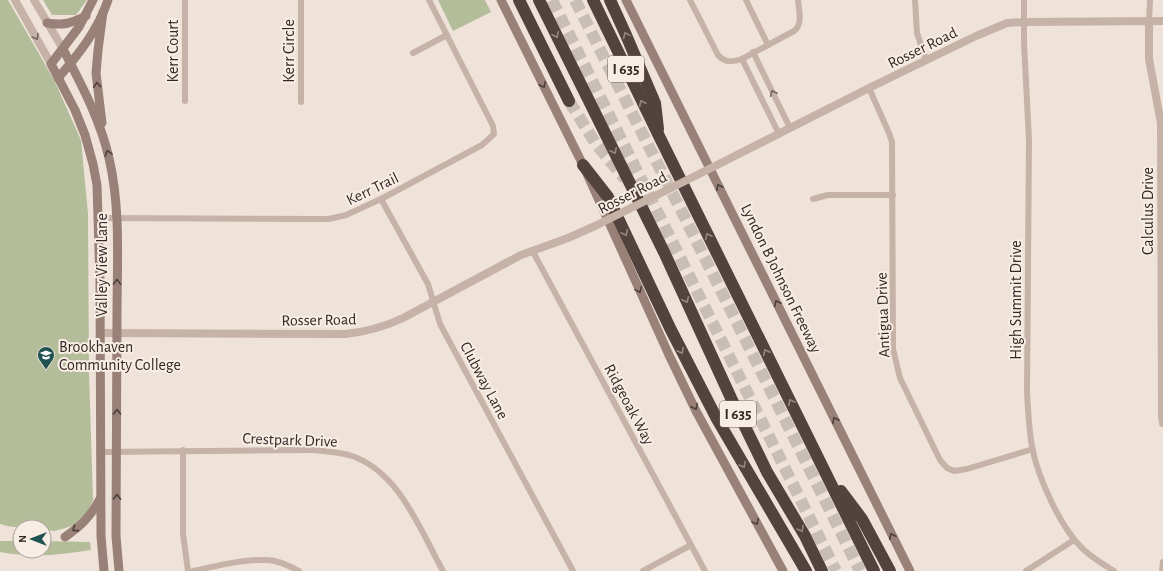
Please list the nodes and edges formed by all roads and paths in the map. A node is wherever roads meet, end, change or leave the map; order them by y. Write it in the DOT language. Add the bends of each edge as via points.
graph roads {
  1 [pos="15,0"];
  2 [pos="34,0"];
  3 [pos="93,0"];
  4 [pos="108,0"];
  5 [pos="185,0"];
  6 [pos="301,0"];
  7 [pos="429,0"];
  8 [pos="501,0"];
  9 [pos="519,0"];
  10 [pos="539,0"];
  11 [pos="594,0"];
  12 [pos="610,0"];
  13 [pos="626,0"];
  14 [pos="690,0"];
  15 [pos="746,0"];
  16 [pos="798,0"];
  17 [pos="914,0"];
  18 [pos="1024,0"];
  19 [pos="1150,0"];
  20 [pos="103,12"];
  21 [pos="86,16"];
  22 [pos="1149,21"];
  23 [pos="1024,22"];
  24 [pos="1163,22"];
  25 [pos="47,23"];
  26 [pos="447,35"];
  27 [pos="768,45"];
  28 [pos="63,49"];
  29 [pos="753,52"];
  30 [pos="413,53"];
  31 [pos="742,58"];
  32 [pos="926,60"];
  33 [pos="52,64"];
  34 [pos="71,64"];
  35 [pos="58,78"];
  36 [pos="869,88"];
  37 [pos="185,101"];
  38 [pos="570,101"];
  39 [pos="301,102"];
  40 [pos="790,128"];
  41 [pos="779,134"];
  42 [pos="103,138"];
  43 [pos="660,138"];
  44 [pos="1162,142"];
  45 [pos="583,165"];
  46 [pos="893,195"];
  47 [pos="381,199"];
  48 [pos="813,199"];
  49 [pos="117,217"];
  50 [pos="98,218"];
  51 [pos="532,250"];
  52 [pos="433,302"];
  53 [pos="101,333"];
  54 [pos="117,333"];
  55 [pos="1163,423"];
  56 [pos="1033,449"];
  57 [pos="183,450"];
  58 [pos="117,451"];
  59 [pos="101,452"];
  60 [pos="820,462"];
  61 [pos="101,498"];
  62 [pos="65,536"];
  63 [pos="1074,540"];
  64 [pos="691,545"];
  65 [pos="1163,562"];
  66 [pos="104,571"];
  67 [pos="119,571"];
  68 [pos="188,571"];
  69 [pos="193,571"];
  70 [pos="299,571"];
  71 [pos="443,571"];
  72 [pos="573,571"];
  73 [pos="643,571"];
  74 [pos="705,571"];
  75 [pos="783,571"];
  76 [pos="806,571"];
  77 [pos="822,571"];
  78 [pos="874,571"];
  79 [pos="890,571"];
  80 [pos="910,571"];
  81 [pos="1026,571"];
  82 [pos="1114,571"];
  83 [pos="1162,571"];
  1 -- 33 [label="street, one-way"];
  2 -- 25 [label="street"];
  3 -- 21 [label="main road"];
  4 -- 20 [label="main road"];
  5 -- 37 [label="street, Kerr Court"];
  6 -- 39 [label="street, Kerr Circle"];
  7 -- 26 [label="street, Kerr Trail"];
  8 -- 45 [label="main road, one-way"];
  9 -- 38 [label="highway"];
  10 -- 77 [label="highway, I 635, one-way" via="664,252 764,465"];
  43 -- 11 [label="highway, I 635, one-way"];
  43 -- 12 [label="highway, one-way" via="656,103"];
  80 -- 13 [label="main road, Lyndon B Johnson Freeway, one-way"];
  14 -- 31 [label="street" via="722,60 728,62"];
  15 -- 27 [label="street"];
  16 -- 27 [label="street" via="798,28"];
  17 -- 32 [label="street" via="917,33"];
  18 -- 23 [label="street, High Summit Drive"];
  19 -- 22 [label="street, Calculus Drive"];
  20 -- 34 [label="main road"];
  42 -- 20 [label="main road, one-way" via="96,73"];
  21 -- 25 [label="main road" via="64,25"];
  21 -- 28 [label="main road"];
  22 -- 23 [label="street, Rosser Road"];
  22 -- 24 [label="street, Rosser Road"];
  22 -- 44 [label="street, Calculus Drive" via="1149,59"];
  23 -- 32 [label="street, Rosser Road" via="1008,23 992,29"];
  23 -- 56 [label="street, High Summit Drive" via="1028,140 1027,392"];
  25 -- 28 [label="street"];
  26 -- 30 [label="street"];
  26 -- 47 [label="street, Kerr Trail" via="493,126 494,134 482,145"];
  27 -- 29 [label="street"];
  28 -- 33 [label="main road"];
  28 -- 34 [label="main road, Valley View Lane"];
  29 -- 31 [label="street"];
  40 -- 29 [label="street, one-way"];
  31 -- 41 [label="street"];
  32 -- 36 [label="street, Rosser Road"];
  33 -- 35 [label="main road, Valley View Lane"];
  34 -- 35 [label="main road"];
  34 -- 42 [label="main road, Valley View Lane" via="90,102"];
  35 -- 50 [label="main road, Valley View Lane" via="85,135 97,186"];
  36 -- 40 [label="street, Rosser Road"];
  36 -- 46 [label="street, Antigua Drive" via="892,142"];
  40 -- 41 [label="street, Rosser Road"];
  41 -- 51 [label="street, Rosser Road, bridge" via="595,226"];
  49 -- 42 [label="main road, Valley View Lane, one-way" via="113,175"];
  60 -- 43 [label="highway, I 635, one-way"];
  44 -- 55 [label="street, Calculus Drive"];
  45 -- 75 [label="main road, one-way" via="696,411"];
  45 -- 76 [label="highway, one-way" via="608,197 671,330 714,413"];
  46 -- 48 [label="street" via="828,195"];
  46 -- 56 [label="street, Antigua Drive" via="893,349 900,378 940,460 954,471"];
  47 -- 49 [label="street, Kerr Trail" via="346,215 329,219"];
  47 -- 52 [label="street, Clubway Lane" via="428,284"];
  49 -- 50 [label="street, Kerr Trail"];
  54 -- 49 [label="main road, Valley View Lane, one-way"];
  50 -- 53 [label="main road, Valley View Lane"];
  51 -- 52 [label="street, Rosser Road"];
  51 -- 64 [label="street, Ridgeoak Way"];
  52 -- 54 [label="street, Rosser Road" via="386,326 359,333"];
  52 -- 72 [label="street, Clubway Lane" via="440,324"];
  53 -- 54 [label="street, Rosser Road"];
  53 -- 59 [label="main road, Valley View Lane"];
  58 -- 54 [label="main road, Valley View Lane, one-way"];
  56 -- 63 [label="street, High Summit Drive" via="1049,496"];
  57 -- 58 [label="street, Crestpark Drive"];
  57 -- 68 [label="street" via="183,534"];
  57 -- 71 [label="street, Crestpark Drive" via="310,450 350,456 381,472 392,483 404,499"];
  58 -- 59 [label="street, Crestpark Drive"];
  67 -- 58 [label="main road, Valley View Lane, one-way" via="116,536"];
  59 -- 61 [label="main road, Valley View Lane"];
  60 -- 78 [label="highway, I 635"];
  60 -- 79 [label="highway" via="862,519"];
  61 -- 62 [label="main road, one-way" via="86,521"];
  61 -- 66 [label="main road, Valley View Lane"];
  63 -- 81 [label="street"];
  63 -- 82 [label="street, High Summit Drive"];
  64 -- 73 [label="street"];
  64 -- 74 [label="street, Ridgeoak Way"];
  65 -- 83 [label="street"];
  69 -- 70 [label="street" via="239,562 268,560"];
}
